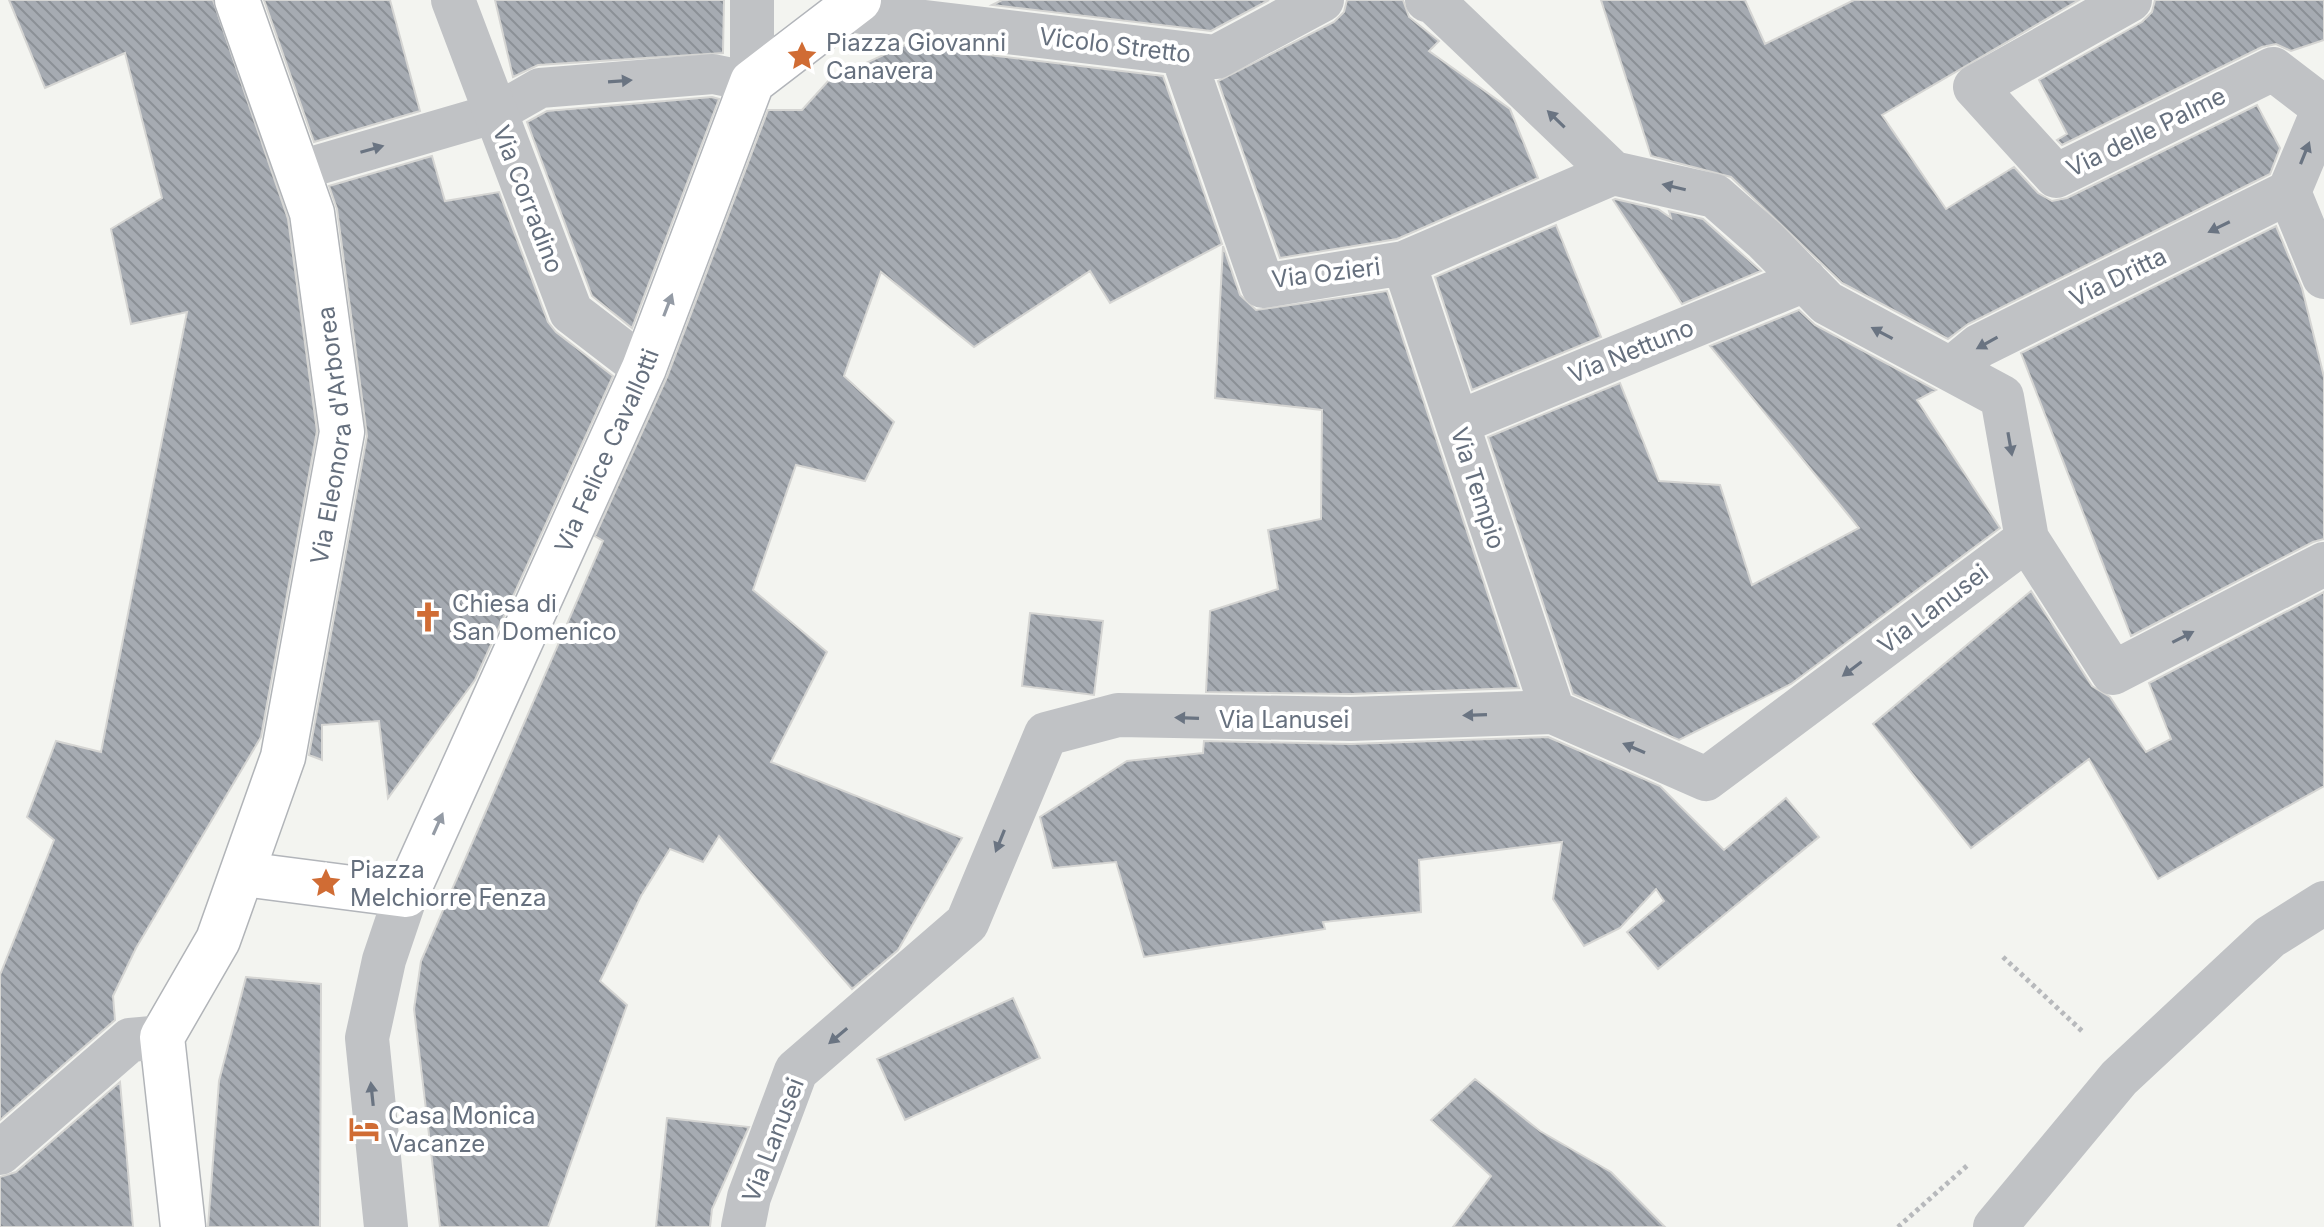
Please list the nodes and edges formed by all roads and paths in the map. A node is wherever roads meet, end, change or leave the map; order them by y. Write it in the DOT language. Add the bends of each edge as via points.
graph roads {
  1 [pos="237,0"];
  2 [pos="453,0"];
  3 [pos="752,0"];
  4 [pos="1322,0"];
  5 [pos="1427,0"];
  6 [pos="2130,0"];
  7 [pos="853,5"];
  8 [pos="1182,53"];
  9 [pos="752,82"];
  10 [pos="2324,108"];
  11 [pos="496,113"];
  12 [pos="297,171"];
  13 [pos="1613,173"];
  14 [pos="2289,192"];
  15 [pos="1404,263"];
  16 [pos="2324,277"];
  17 [pos="1805,280"];
  18 [pos="644,368"];
  19 [pos="1951,369"];
  20 [pos="1457,423"];
  21 [pos="2027,539"];
  22 [pos="2324,564"];
  23 [pos="1553,712"];
  24 [pos="243,874"];
  25 [pos="406,895"];
  26 [pos="2324,903"];
  27 [pos="2003,957"];
  28 [pos="162,1037"];
  29 [pos="2128,1073"];
  30 [pos="0,1153"];
  31 [pos="183,1227"];
  32 [pos="386,1227"];
  33 [pos="743,1227"];
  34 [pos="1995,1227"];
  1 -- 12 [label="main road, Via Eleonora d'Arborea"];
  2 -- 11 [label="street, Via Corradino"];
  3 -- 9 [label="street"];
  4 -- 8 [label="street, Vicolo Stretto" via="1216,57"];
  13 -- 5 [label="street, one-way"];
  6 -- 10 [label="street, Via delle Palme" via="1975,87 2056,176 2273,69"];
  7 -- 8 [label="street, Vicolo Stretto" via="891,18"];
  7 -- 9 [label="main road"];
  8 -- 15 [label="street, Via Ozieri" via="1263,286"];
  11 -- 9 [label="lane, one-way" via="540,88 713,74"];
  18 -- 9 [label="main road, Via Felice Cavallotti, one-way"];
  14 -- 10 [label="street, one-way"];
  12 -- 11 [label="lane, one-way"];
  11 -- 18 [label="street, Via Corradino" via="571,312"];
  12 -- 24 [label="main road, Via Eleonora d'Arborea" via="312,213 342,432 283,757"];
  13 -- 15 [label="street, Via Ozieri"];
  17 -- 13 [label="street, one-way" via="1715,196"];
  14 -- 16 [label="street"];
  14 -- 19 [label="street, Via Dritta, one-way" via="1979,346"];
  15 -- 20 [label="street, Via Tempio"];
  19 -- 17 [label="street, one-way" via="1827,303"];
  17 -- 20 [label="street, Via Nettuno"];
  25 -- 18 [label="main road, Via Felice Cavallotti, one-way"];
  19 -- 21 [label="street, one-way" via="2002,397"];
  20 -- 23 [label="street, Via Tempio"];
  21 -- 22 [label="street, one-way" via="2113,673"];
  21 -- 23 [label="street, Via Lanusei, one-way" via="1706,779"];
  23 -- 33 [label="street, Via Lanusei, one-way" via="1351,719 1118,715 1046,734 967,923 796,1071"];
  24 -- 25 [label="main road"];
  24 -- 28 [label="main road, Via Eleonora d'Arborea" via="218,940"];
  32 -- 25 [label="street, Via Felice Cavallotti, one-way" via="367,1038 384,960"];
  26 -- 29 [label="street" via="2270,937"];
  27 -- 29 [label="path"];
  28 -- 30 [label="street" via="130,1040"];
  28 -- 31 [label="main road"];
  29 -- 34 [label="street"];
}
